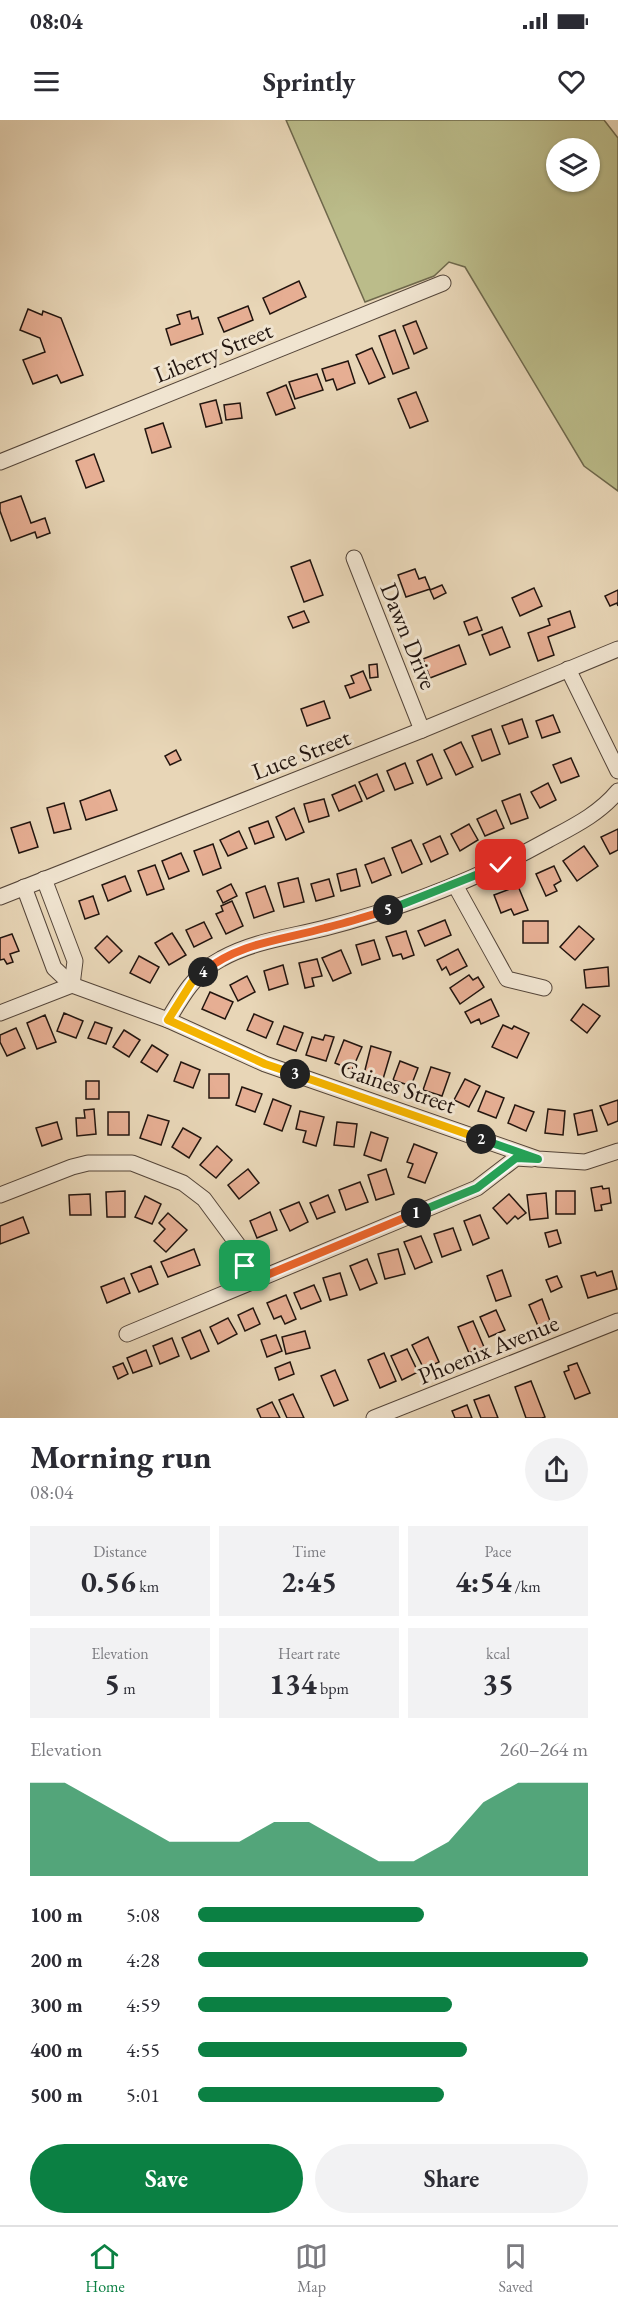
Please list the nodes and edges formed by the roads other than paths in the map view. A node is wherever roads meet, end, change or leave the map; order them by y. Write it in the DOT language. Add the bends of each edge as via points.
graph roads {
  1 [pos="444,283"];
  2 [pos="0,462"];
  3 [pos="354,558"];
  4 [pos="618,649"];
  5 [pos="568,669"];
  6 [pos="422,730"];
  7 [pos="618,771"];
  8 [pos="618,791"];
  9 [pos="44,879"];
  10 [pos="455,885"];
  11 [pos="24,887"];
  12 [pos="0,897"];
  13 [pos="72,985"];
  14 [pos="544,988"];
  15 [pos="0,1013"];
  16 [pos="168,1020"];
  17 [pos="618,1151"];
  18 [pos="538,1159"];
  19 [pos="0,1195"];
  20 [pos="250,1282"];
  21 [pos="618,1321"];
  22 [pos="127,1334"];
  23 [pos="374,1418"];
  1 -- 2 [label="street, Liberty Street"];
  3 -- 6 [label="street, Dawn Drive"];
  4 -- 5 [label="street, Luce Street"];
  5 -- 6 [label="street, Luce Street"];
  5 -- 7 [label="street"];
  6 -- 9 [label="street, Luce Street"];
  8 -- 10 [label="street" via="605,806 577,825"];
  9 -- 11 [label="street, Luce Street"];
  9 -- 13 [label="street" via="75,961"];
  10 -- 14 [label="street" via="507,979"];
  10 -- 16 [label="street" via="391,909 249,946 219,959 192,982"];
  11 -- 12 [label="street, Luce Street"];
  11 -- 13 [label="street" via="54,968"];
  13 -- 15 [label="street"];
  13 -- 16 [label="street, Gaines Street"];
  16 -- 18 [label="street, Gaines Street" via="265,1064"];
  17 -- 18 [label="street, Gaines Street" via="585,1162"];
  18 -- 20 [label="street" via="516,1158 477,1188"];
  19 -- 20 [label="street" via="72,1167 132,1164 183,1183 204,1199 238,1245"];
  20 -- 22 [label="street"];
  21 -- 23 [label="street, Phoenix Avenue"];
}
